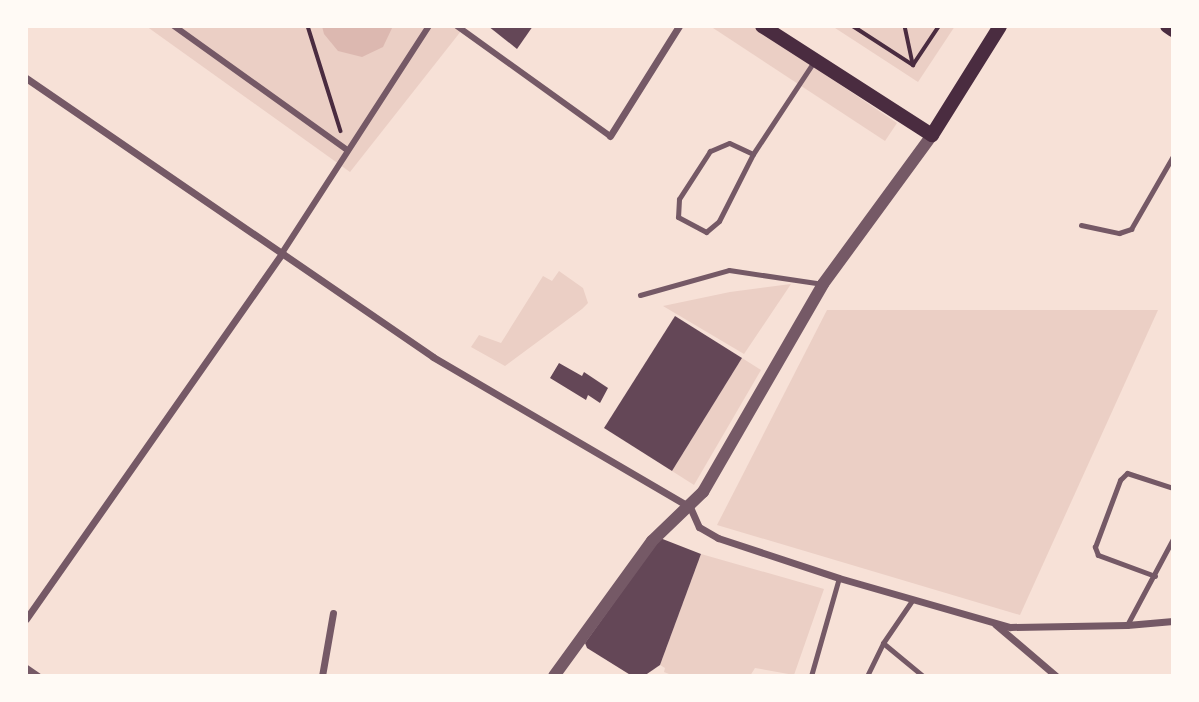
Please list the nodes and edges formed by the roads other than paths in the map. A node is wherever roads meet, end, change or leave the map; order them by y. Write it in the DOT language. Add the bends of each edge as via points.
graph roads {
  1 [pos="174,26"];
  2 [pos="429,26"];
  3 [pos="457,26"];
  4 [pos="679,26"];
  5 [pos="762,26"];
  6 [pos="1000,26"];
  7 [pos="1167,26"];
  8 [pos="1173,30"];
  9 [pos="815,60"];
  10 [pos="26,78"];
  11 [pos="932,135"];
  12 [pos="610,136"];
  13 [pos="347,150"];
  14 [pos="753,153"];
  15 [pos="1173,156"];
  16 [pos="1081,225"];
  17 [pos="282,253"];
  18 [pos="824,284"];
  19 [pos="639,295"];
  20 [pos="1173,488"];
  21 [pos="690,508"];
  22 [pos="1173,539"];
  23 [pos="1155,576"];
  24 [pos="839,578"];
  25 [pos="913,599"];
  26 [pos="333,613"];
  27 [pos="26,619"];
  28 [pos="1173,621"];
  29 [pos="993,622"];
  30 [pos="1127,625"];
  31 [pos="883,643"];
  32 [pos="26,667"];
  33 [pos="556,675"];
  34 [pos="38,676"];
  35 [pos="322,676"];
  36 [pos="811,676"];
  37 [pos="867,676"];
  38 [pos="923,676"];
  39 [pos="1056,676"];
  1 -- 13 [label="street"];
  2 -- 13 [label="street"];
  3 -- 12 [label="street"];
  4 -- 12 [label="street"];
  5 -- 9 [label="main road"];
  6 -- 11 [label="main road"];
  7 -- 8 [label="main road"];
  9 -- 11 [label="main road"];
  9 -- 14 [label="lane"];
  10 -- 17 [label="street"];
  11 -- 18 [label="street"];
  13 -- 17 [label="street"];
  14 -- 14 [label="lane" via="719,221 706,232 678,217 679,199 710,151 729,143"];
  15 -- 16 [label="lane" via="1131,229 1119,233"];
  17 -- 21 [label="street" via="433,357"];
  17 -- 27 [label="street"];
  18 -- 19 [label="lane" via="729,270"];
  18 -- 21 [label="street"];
  20 -- 23 [label="lane" via="1127,473 1120,480 1095,548 1098,555"];
  21 -- 24 [label="street" via="699,527 718,538"];
  21 -- 33 [label="street" via="652,541"];
  22 -- 23 [label="lane"];
  23 -- 30 [label="lane"];
  24 -- 25 [label="street"];
  24 -- 36 [label="lane"];
  25 -- 29 [label="street"];
  25 -- 31 [label="lane"];
  26 -- 35 [label="street"];
  28 -- 30 [label="street"];
  29 -- 30 [label="street" via="1010,627"];
  29 -- 39 [label="street"];
  31 -- 37 [label="lane"];
  31 -- 38 [label="lane"];
  32 -- 34 [label="street"];
}
